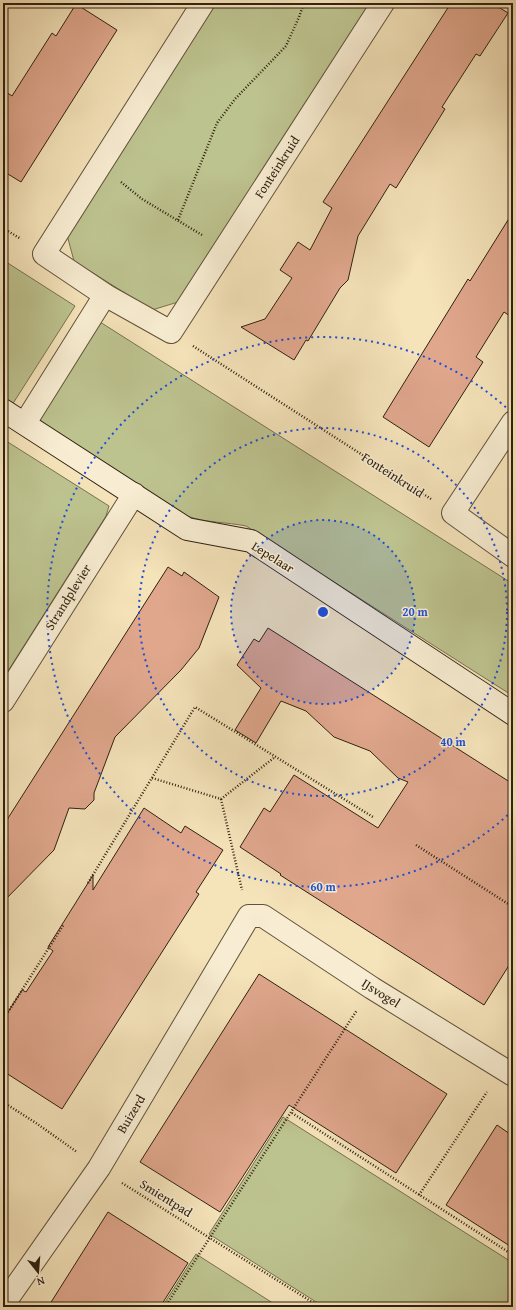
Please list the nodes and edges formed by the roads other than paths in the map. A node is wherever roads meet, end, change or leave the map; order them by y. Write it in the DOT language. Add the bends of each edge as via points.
graph roads {
  1 [pos="203,3"];
  2 [pos="383,3"];
  3 [pos="105,295"];
  4 [pos="3,410"];
  5 [pos="513,422"];
  6 [pos="25,423"];
  7 [pos="134,494"];
  8 [pos="513,556"];
  9 [pos="3,701"];
  10 [pos="513,714"];
  11 [pos="249,916"];
  12 [pos="510,1065"];
  13 [pos="3,1305"];
  1 -- 3 [label="street" via="44,254"];
  2 -- 3 [label="street, Fonteinkruid" via="171,332"];
  3 -- 6 [label="street"];
  4 -- 6 [label="street, Lepelaar"];
  5 -- 8 [label="street" via="453,514"];
  6 -- 7 [label="street, Lepelaar"];
  7 -- 9 [label="street, Strandplevier"];
  7 -- 10 [label="street, Lepelaar" via="187,528 251,541"];
  11 -- 12 [label="street, IJsvogel" via="263,916 372,988"];
  11 -- 13 [label="street, Buizerd" via="99,1168"];
}
